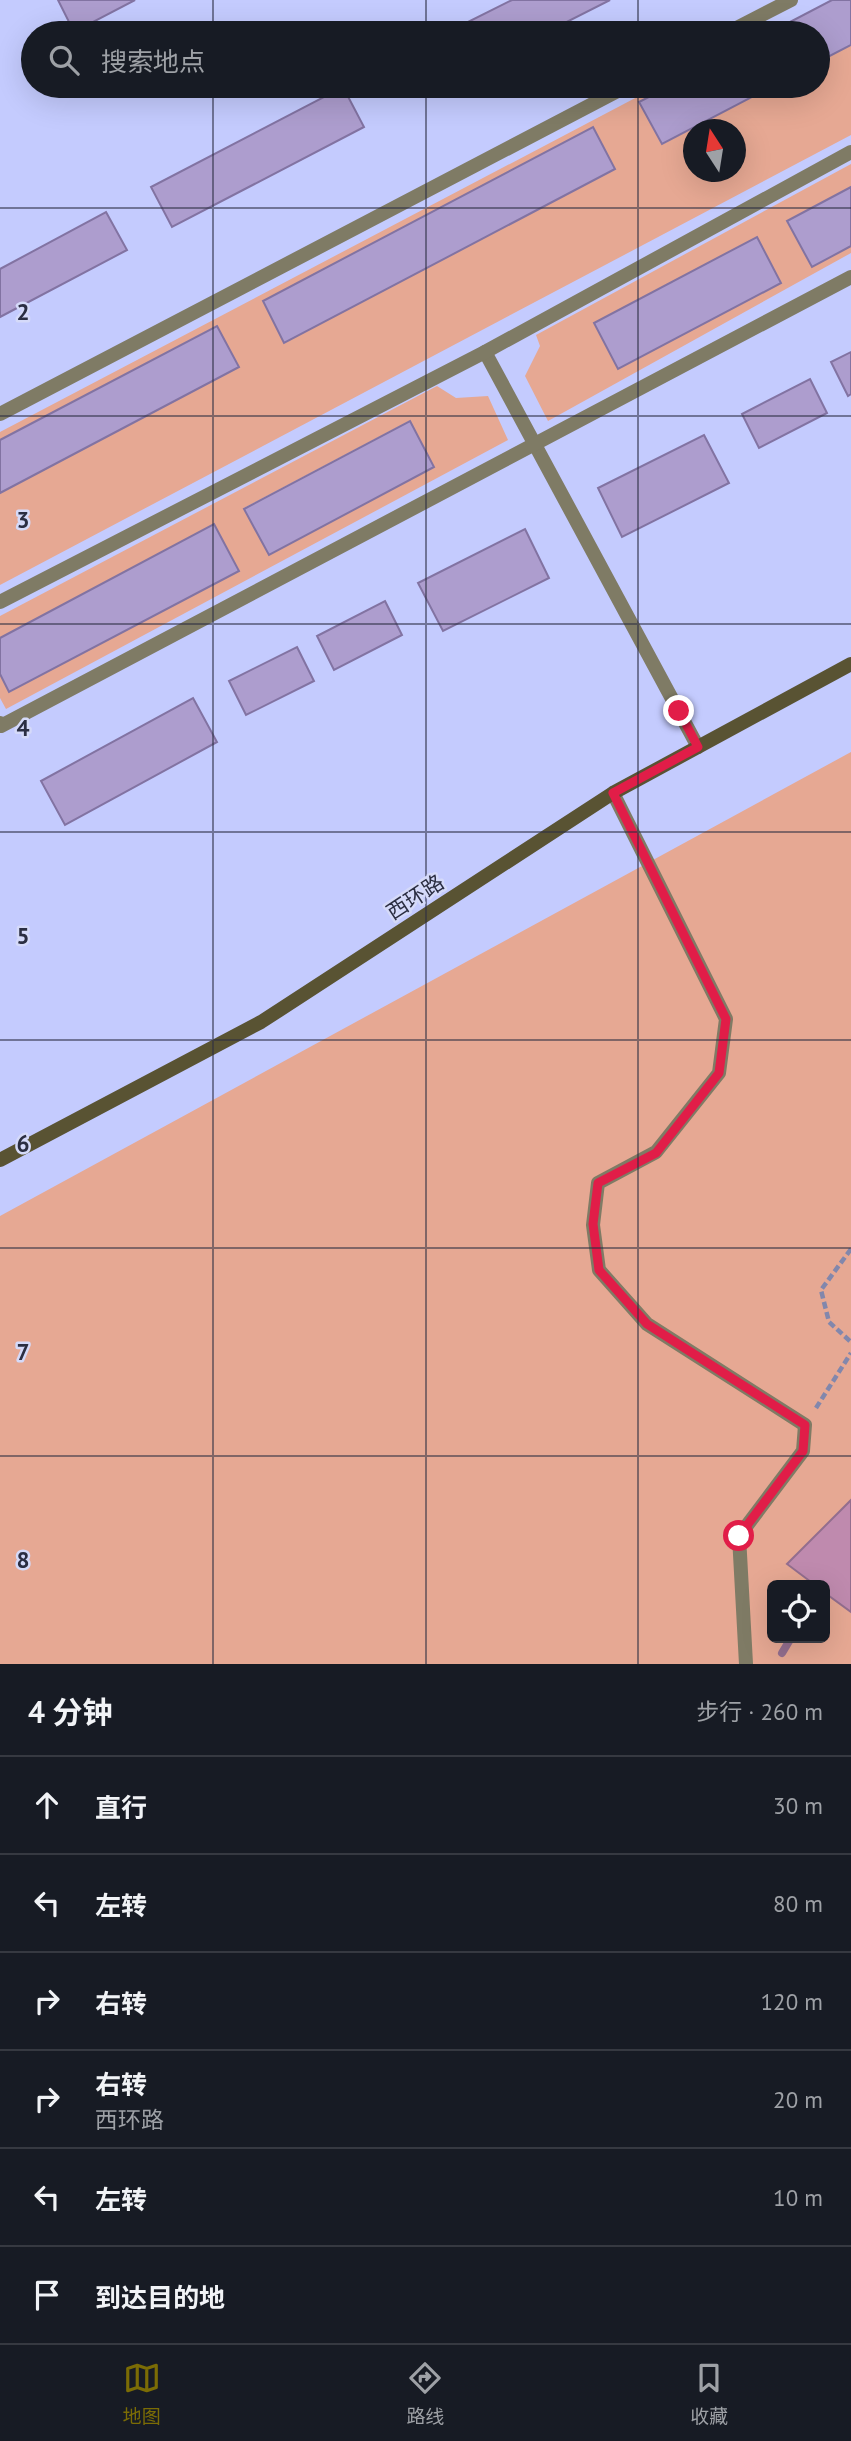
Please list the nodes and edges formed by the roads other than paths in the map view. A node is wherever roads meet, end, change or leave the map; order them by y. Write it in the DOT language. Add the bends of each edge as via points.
graph roads {
  1 [pos="790,0"];
  2 [pos="750,21"];
  3 [pos="604,98"];
  4 [pos="851,152"];
  5 [pos="851,277"];
  6 [pos="485,352"];
  7 [pos="0,414"];
  8 [pos="535,444"];
  9 [pos="0,602"];
  10 [pos="851,664"];
  11 [pos="0,723"];
  12 [pos="698,747"];
  13 [pos="613,793"];
  14 [pos="0,1160"];
  15 [pos="746,1664"];
  1 -- 2 [label="street"];
  3 -- 7 [label="street"];
  4 -- 6 [label="street"];
  5 -- 8 [label="street"];
  6 -- 8 [label="street"];
  6 -- 9 [label="street"];
  8 -- 11 [label="street"];
  8 -- 12 [label="street"];
  10 -- 12 [label="main road, 西环路"];
  12 -- 13 [label="main road, 西环路"];
  13 -- 14 [label="main road, 西环路" via="261,1022"];
  13 -- 15 [label="street" via="726,1019 719,1073 656,1153 598,1183 593,1224 599,1270 647,1324 805,1425 803,1451 739,1536"];
}
